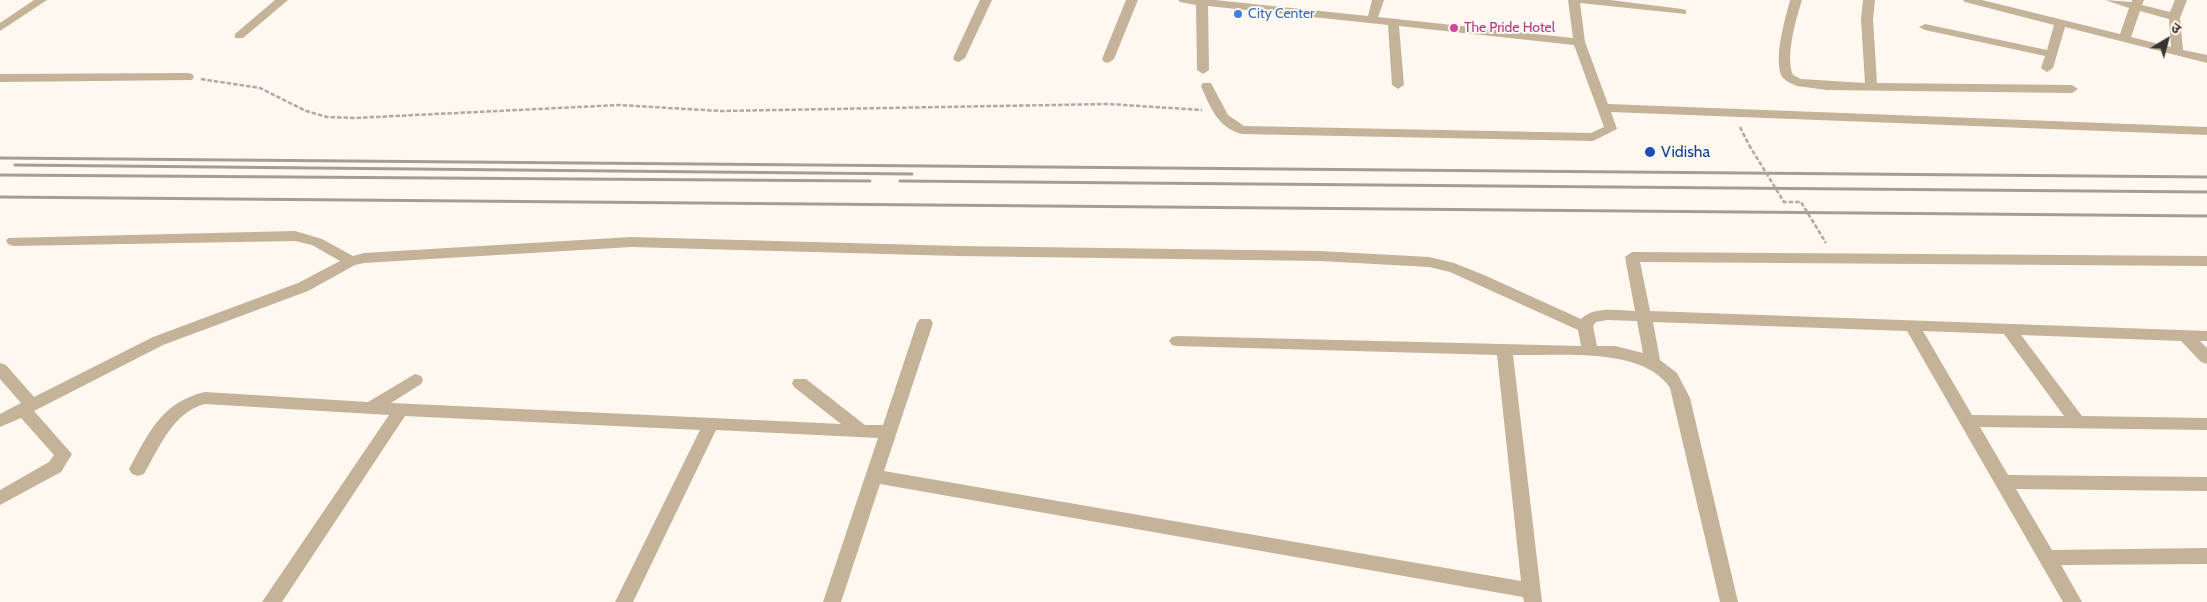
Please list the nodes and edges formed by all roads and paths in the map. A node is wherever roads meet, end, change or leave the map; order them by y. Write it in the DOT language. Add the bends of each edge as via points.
graph roads {
  1 [pos="41,0"];
  2 [pos="282,0"];
  3 [pos="986,0"];
  4 [pos="1132,0"];
  5 [pos="1184,0"];
  6 [pos="1378,0"];
  7 [pos="1574,0"];
  8 [pos="1582,0"];
  9 [pos="1796,0"];
  10 [pos="1869,0"];
  11 [pos="1969,0"];
  12 [pos="2111,0"];
  13 [pos="2181,0"];
  14 [pos="1207,2"];
  15 [pos="2136,3"];
  16 [pos="1682,12"];
  17 [pos="2174,17"];
  18 [pos="1372,20"];
  19 [pos="1393,22"];
  20 [pos="2060,24"];
  21 [pos="1925,27"];
  22 [pos="0,28"];
  23 [pos="239,36"];
  24 [pos="2124,39"];
  25 [pos="1579,42"];
  26 [pos="2178,52"];
  27 [pos="2050,54"];
  28 [pos="959,58"];
  29 [pos="1108,59"];
  30 [pos="2207,59"];
  31 [pos="2047,68"];
  32 [pos="1203,70"];
  33 [pos="188,77"];
  34 [pos="0,78"];
  35 [pos="1398,85"];
  36 [pos="1207,86"];
  37 [pos="1870,86"];
  38 [pos="2072,89"];
  39 [pos="1604,108"];
  40 [pos="1218,111"];
  41 [pos="2207,131"];
  42 [pos="1749,145"];
  43 [pos="13,241"];
  44 [pos="1826,243"];
  45 [pos="351,261"];
  46 [pos="2207,261"];
  47 [pos="1644,316"];
  48 [pos="925,323"];
  49 [pos="1912,326"];
  50 [pos="1584,327"];
  51 [pos="2009,330"];
  52 [pos="2185,335"];
  53 [pos="2207,336"];
  54 [pos="1177,341"];
  55 [pos="1504,348"];
  56 [pos="1590,351"];
  57 [pos="2207,358"];
  58 [pos="1653,362"];
  59 [pos="0,369"];
  60 [pos="415,380"];
  61 [pos="800,383"];
  62 [pos="28,407"];
  63 [pos="371,408"];
  64 [pos="401,410"];
  65 [pos="1967,421"];
  66 [pos="0,422"];
  67 [pos="2077,422"];
  68 [pos="711,424"];
  69 [pos="2207,424"];
  70 [pos="862,431"];
  71 [pos="888,432"];
  72 [pos="138,470"];
  73 [pos="874,476"];
  74 [pos="2003,482"];
  75 [pos="2207,484"];
  76 [pos="0,498"];
  77 [pos="2207,556"];
  78 [pos="2048,558"];
  79 [pos="1532,597"];
  80 [pos="271,602"];
  81 [pos="624,602"];
  82 [pos="832,602"];
  83 [pos="1729,602"];
  84 [pos="2074,602"];
  1 -- 22 [label="street"];
  2 -- 23 [label="street"];
  3 -- 28 [label="street"];
  4 -- 29 [label="street"];
  5 -- 14 [label="street"];
  6 -- 18 [label="street"];
  7 -- 25 [label="street"];
  8 -- 16 [label="street"];
  9 -- 37 [label="street" via="1784,72 1788,77 1807,84"];
  10 -- 37 [label="street"];
  11 -- 20 [label="street"];
  12 -- 15 [label="street"];
  13 -- 17 [label="street"];
  14 -- 18 [label="street"];
  14 -- 32 [label="street"];
  15 -- 17 [label="street"];
  15 -- 24 [label="street"];
  17 -- 26 [label="street"];
  18 -- 19 [label="street"];
  19 -- 25 [label="street"];
  19 -- 35 [label="street"];
  20 -- 24 [label="street"];
  20 -- 27 [label="street"];
  21 -- 27 [label="street"];
  24 -- 26 [label="street"];
  25 -- 39 [label="street"];
  26 -- 30 [label="street"];
  27 -- 31 [label="street"];
  33 -- 34 [label="street"];
  33 -- 40 [label="path" via="260,88 306,111 346,118 618,105 721,111 1108,104"];
  36 -- 40 [label="street"];
  37 -- 38 [label="street"];
  39 -- 40 [label="street" via="1611,129 1593,137 1242,130 1230,126"];
  39 -- 41 [label="street"];
  42 -- 44 [label="path, bridge" via="1784,202 1801,202"];
  43 -- 45 [label="street" via="295,236 317,242"];
  45 -- 50 [label="street" via="631,242 1320,256 1429,262 1454,268"];
  45 -- 62 [label="street" via="303,287 158,341"];
  46 -- 47 [label="street" via="1632,256"];
  47 -- 49 [label="street"];
  47 -- 50 [label="street" via="1593,316 1586,320"];
  47 -- 58 [label="street"];
  48 -- 71 [label="street"];
  49 -- 51 [label="street"];
  49 -- 65 [label="street"];
  50 -- 56 [label="street"];
  51 -- 52 [label="street"];
  51 -- 67 [label="street"];
  52 -- 53 [label="street"];
  52 -- 57 [label="street"];
  54 -- 55 [label="street"];
  55 -- 56 [label="street"];
  55 -- 79 [label="street"];
  56 -- 58 [label="street" via="1639,356"];
  58 -- 83 [label="street" via="1677,382"];
  59 -- 62 [label="street"];
  60 -- 63 [label="street"];
  61 -- 70 [label="street"];
  62 -- 66 [label="street"];
  62 -- 76 [label="street" via="64,454 55,467"];
  63 -- 64 [label="street"];
  63 -- 72 [label="street" via="196,399 183,404 172,414"];
  64 -- 68 [label="street"];
  64 -- 80 [label="street"];
  65 -- 67 [label="street"];
  65 -- 74 [label="street"];
  67 -- 69 [label="street"];
  68 -- 70 [label="street"];
  68 -- 81 [label="street"];
  70 -- 71 [label="street"];
  71 -- 73 [label="street"];
  73 -- 79 [label="street"];
  73 -- 82 [label="street"];
  74 -- 75 [label="street"];
  74 -- 78 [label="street"];
  77 -- 78 [label="street"];
  78 -- 84 [label="street"];
}
